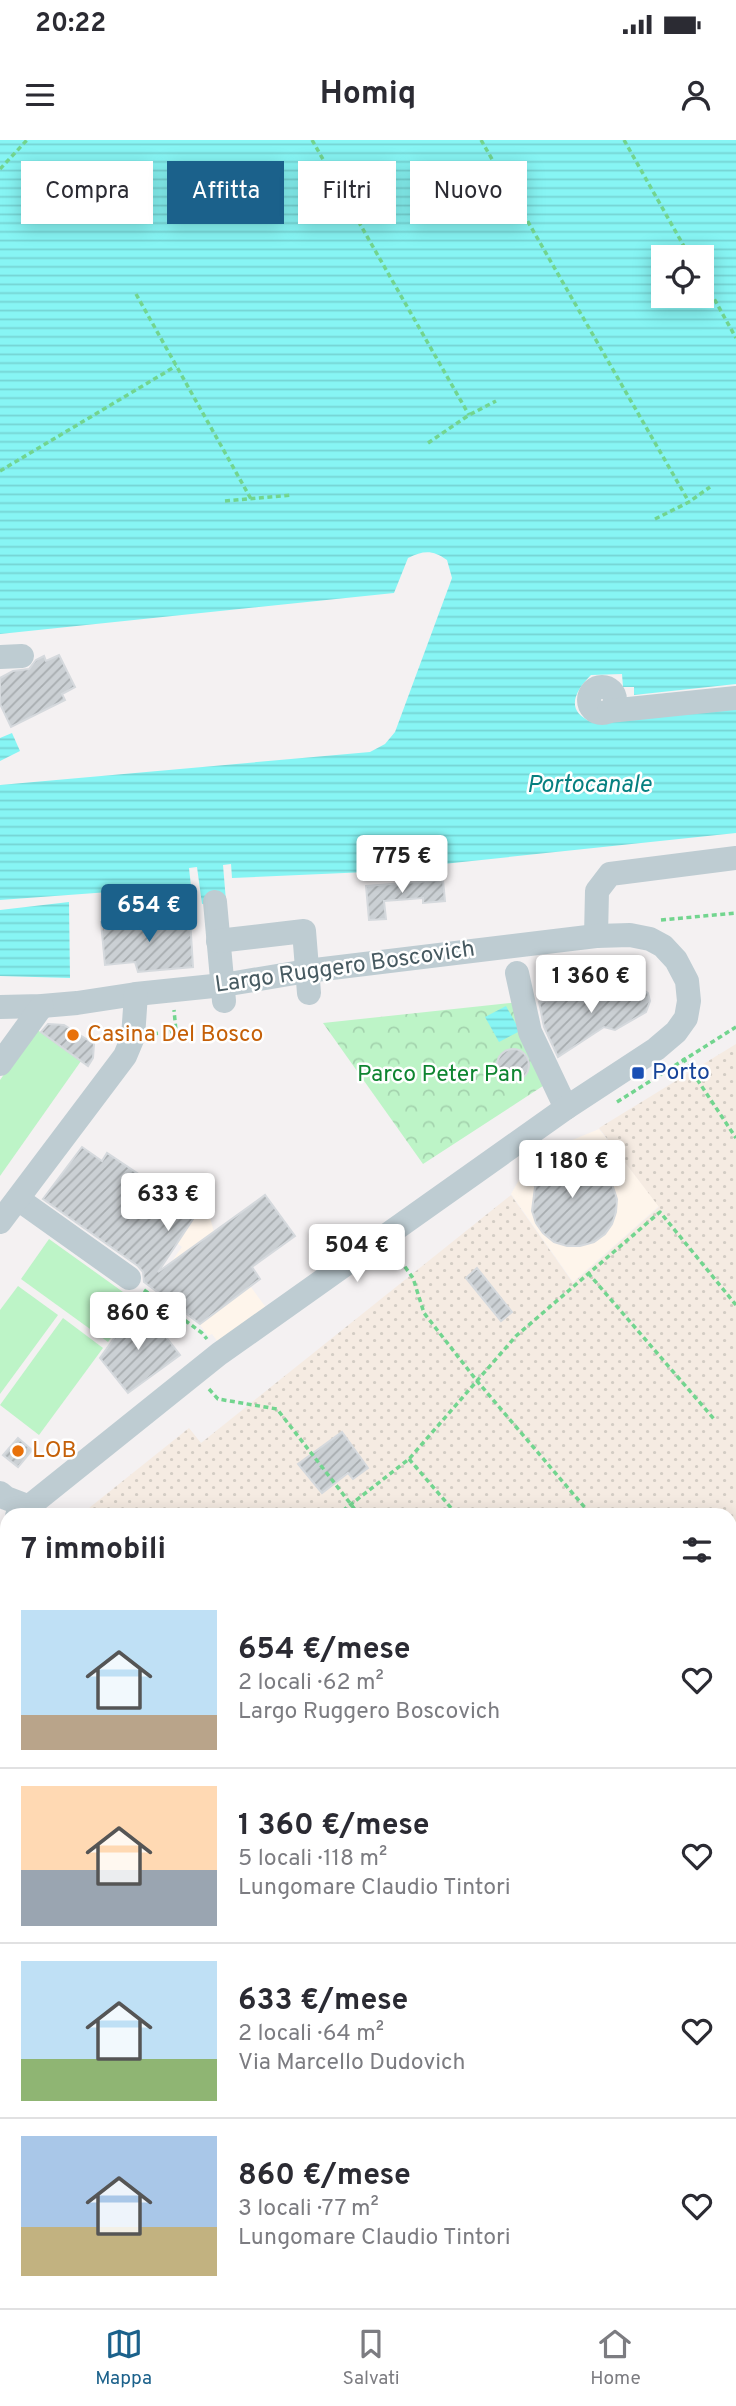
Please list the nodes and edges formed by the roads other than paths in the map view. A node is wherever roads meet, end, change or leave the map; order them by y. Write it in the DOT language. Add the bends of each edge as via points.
graph roads {
  1 [pos="736,698"];
  2 [pos="609,710"];
  3 [pos="736,859"];
  4 [pos="215,902"];
  5 [pos="596,936"];
  6 [pos="218,941"];
  7 [pos="517,973"];
  8 [pos="308,982"];
  9 [pos="223,993"];
  10 [pos="136,994"];
  11 [pos="43,1006"];
  12 [pos="0,1007"];
  13 [pos="0,1064"];
  14 [pos="566,1108"];
  15 [pos="18,1199"];
  16 [pos="0,1222"];
  17 [pos="129,1278"];
  18 [pos="0,1493"];
  19 [pos="18,1508"];
  20 [pos="26,1508"];
  1 -- 2 [label="street"];
  3 -- 5 [label="street" via="610,874 597,891"];
  4 -- 6 [label="street"];
  5 -- 8 [label="street, Largo Ruggero Boscovich"];
  5 -- 14 [label="street, Largo Ruggero Boscovich" via="630,935 663,946 687,981 689,1001 676,1032"];
  6 -- 8 [label="street" via="304,931"];
  6 -- 9 [label="street"];
  7 -- 14 [label="street" via="530,1032"];
  8 -- 9 [label="street, Largo Ruggero Boscovich"];
  9 -- 10 [label="street, Largo Ruggero Boscovich"];
  10 -- 11 [label="street, Largo Ruggero Boscovich"];
  10 -- 15 [label="street" via="133,1037 125,1056"];
  11 -- 12 [label="street, Largo Ruggero Boscovich"];
  11 -- 13 [label="street"];
  14 -- 20 [label="street" via="388,1250 219,1354"];
  15 -- 16 [label="street"];
  15 -- 17 [label="street"];
  18 -- 19 [label="street"];
}
